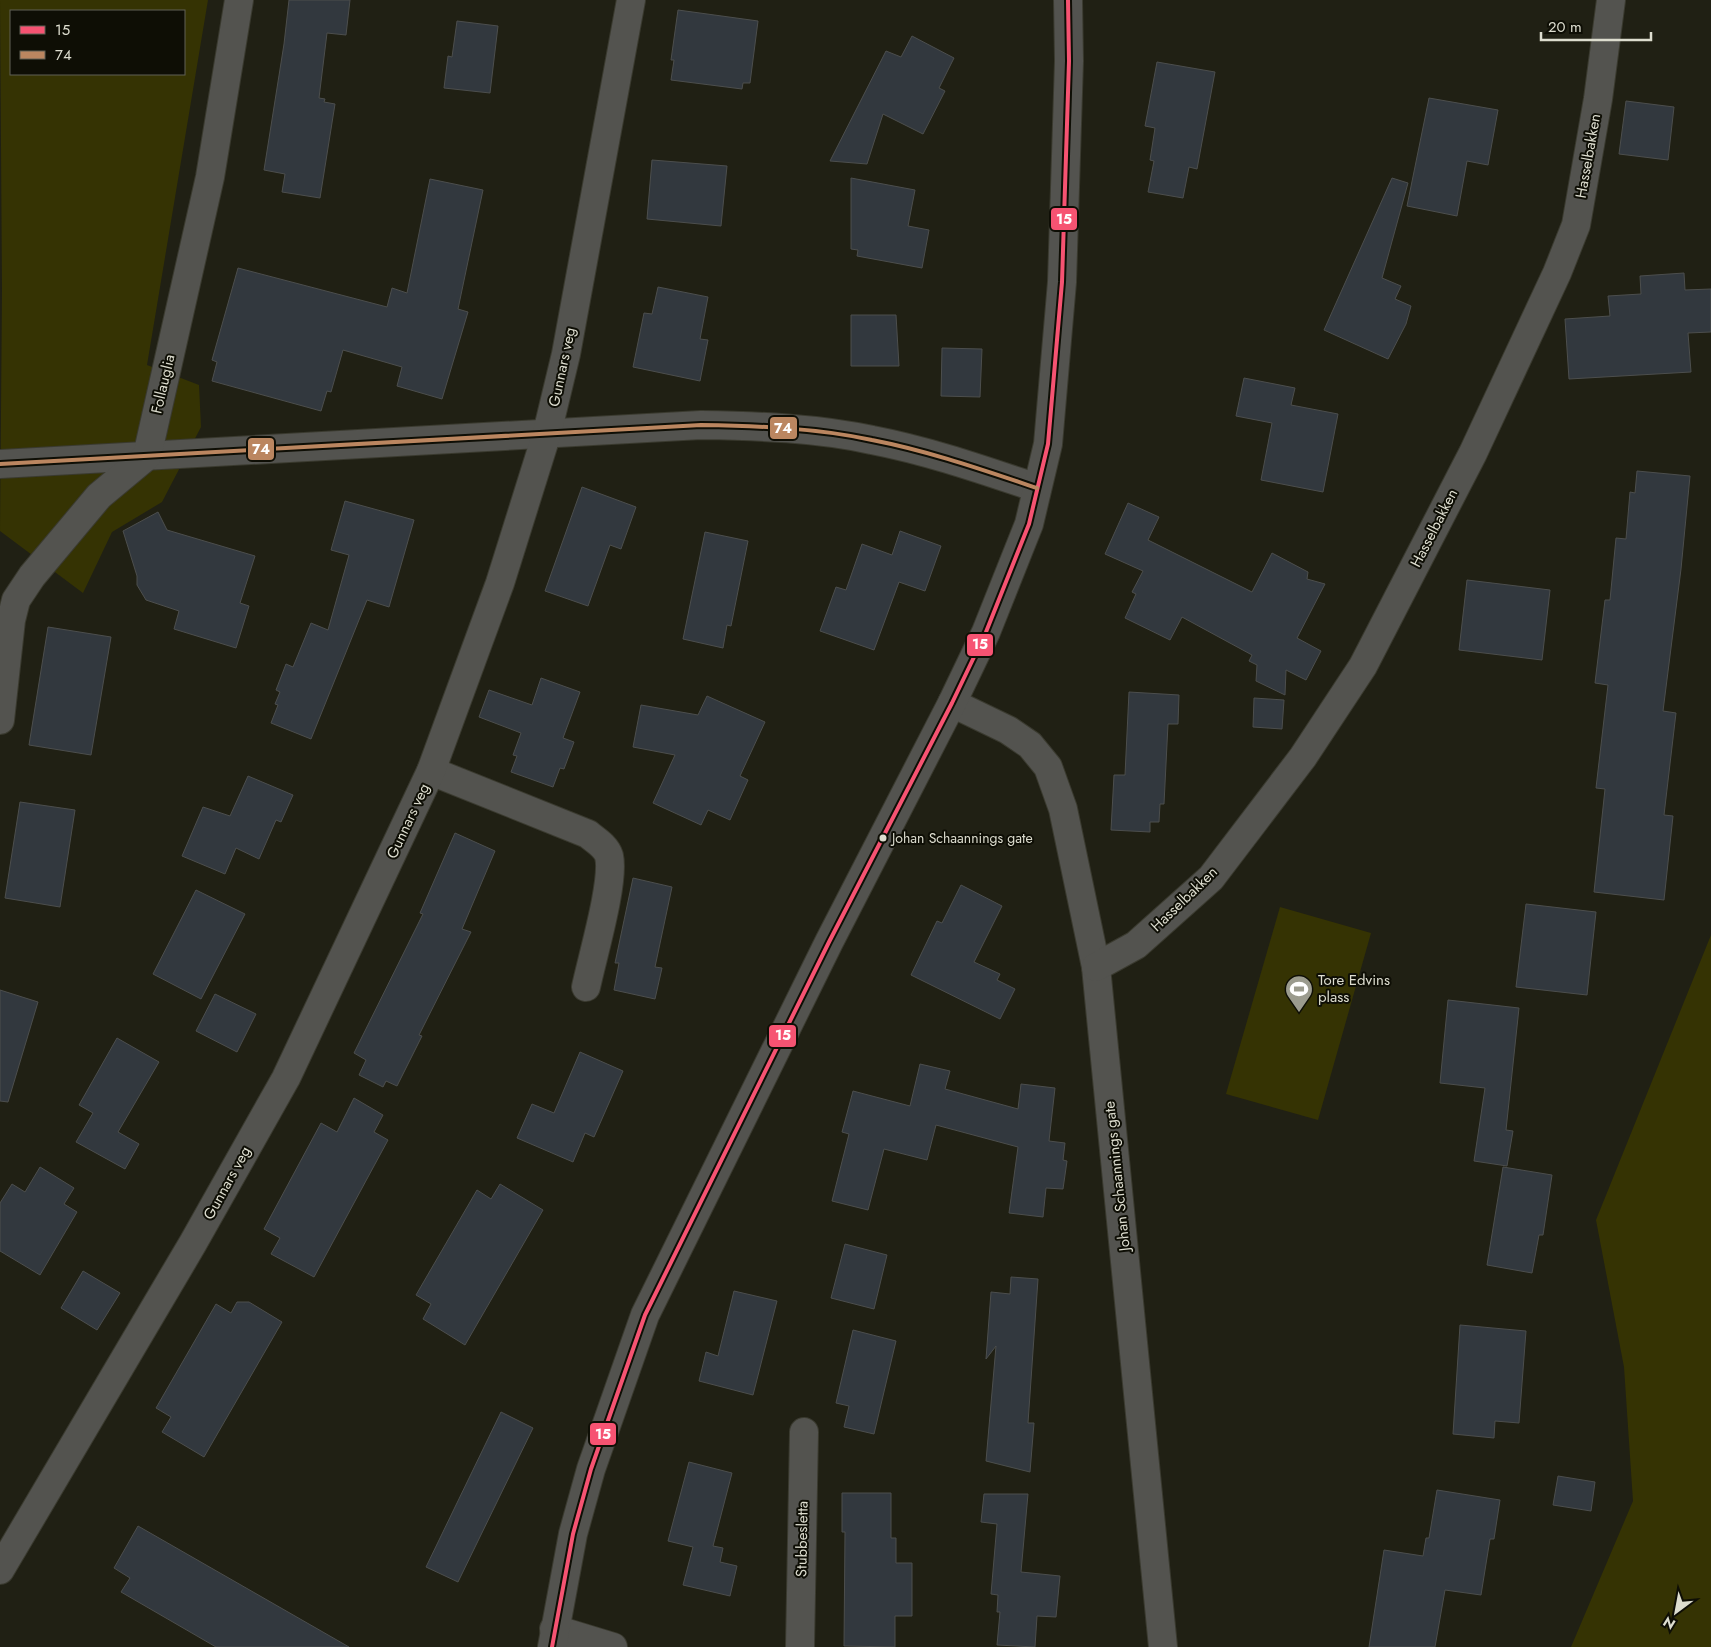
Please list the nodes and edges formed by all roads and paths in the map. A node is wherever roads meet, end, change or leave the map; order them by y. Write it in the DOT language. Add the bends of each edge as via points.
graph roads {
  1 [pos="239,0"];
  2 [pos="630,0"];
  3 [pos="1068,0"];
  4 [pos="1611,0"];
  5 [pos="547,433"];
  6 [pos="147,456"];
  7 [pos="0,464"];
  8 [pos="1037,488"];
  9 [pos="952,703"];
  10 [pos="0,720"];
  11 [pos="431,771"];
  12 [pos="1096,967"];
  13 [pos="586,987"];
  14 [pos="804,1432"];
  15 [pos="0,1570"];
  16 [pos="553,1638"];
  17 [pos="613,1647"];
  18 [pos="800,1647"];
  19 [pos="1163,1647"];
  1 -- 6 [label="street, Follauglia" via="210,177"];
  2 -- 5 [label="street, Gunnars veg" via="566,354"];
  3 -- 8 [label="street" via="1062,282 1048,444"];
  4 -- 12 [label="street, Hasselbakken" via="1598,100 1576,225 1473,453 1363,666 1303,758 1211,878 1136,945"];
  5 -- 6 [label="street"];
  5 -- 8 [label="street" via="701,425 764,426 871,439 950,458"];
  5 -- 11 [label="street, Gunnars veg" via="500,583"];
  6 -- 7 [label="street"];
  6 -- 10 [label="street" via="99,496 16,600"];
  8 -- 9 [label="street" via="1029,524 1014,564"];
  9 -- 12 [label="street, Johan Schaannings gate" via="1008,730 1030,745 1048,767 1063,809"];
  9 -- 16 [label="street" via="828,942 645,1315 573,1534"];
  11 -- 13 [label="street" via="588,834 602,845 608,855 610,876"];
  11 -- 15 [label="street, Gunnars veg" via="286,1078"];
  12 -- 19 [label="street, Johan Schaannings gate"];
  14 -- 18 [label="street, Stubbesletta"];
  16 -- 17 [label="street"];
}
